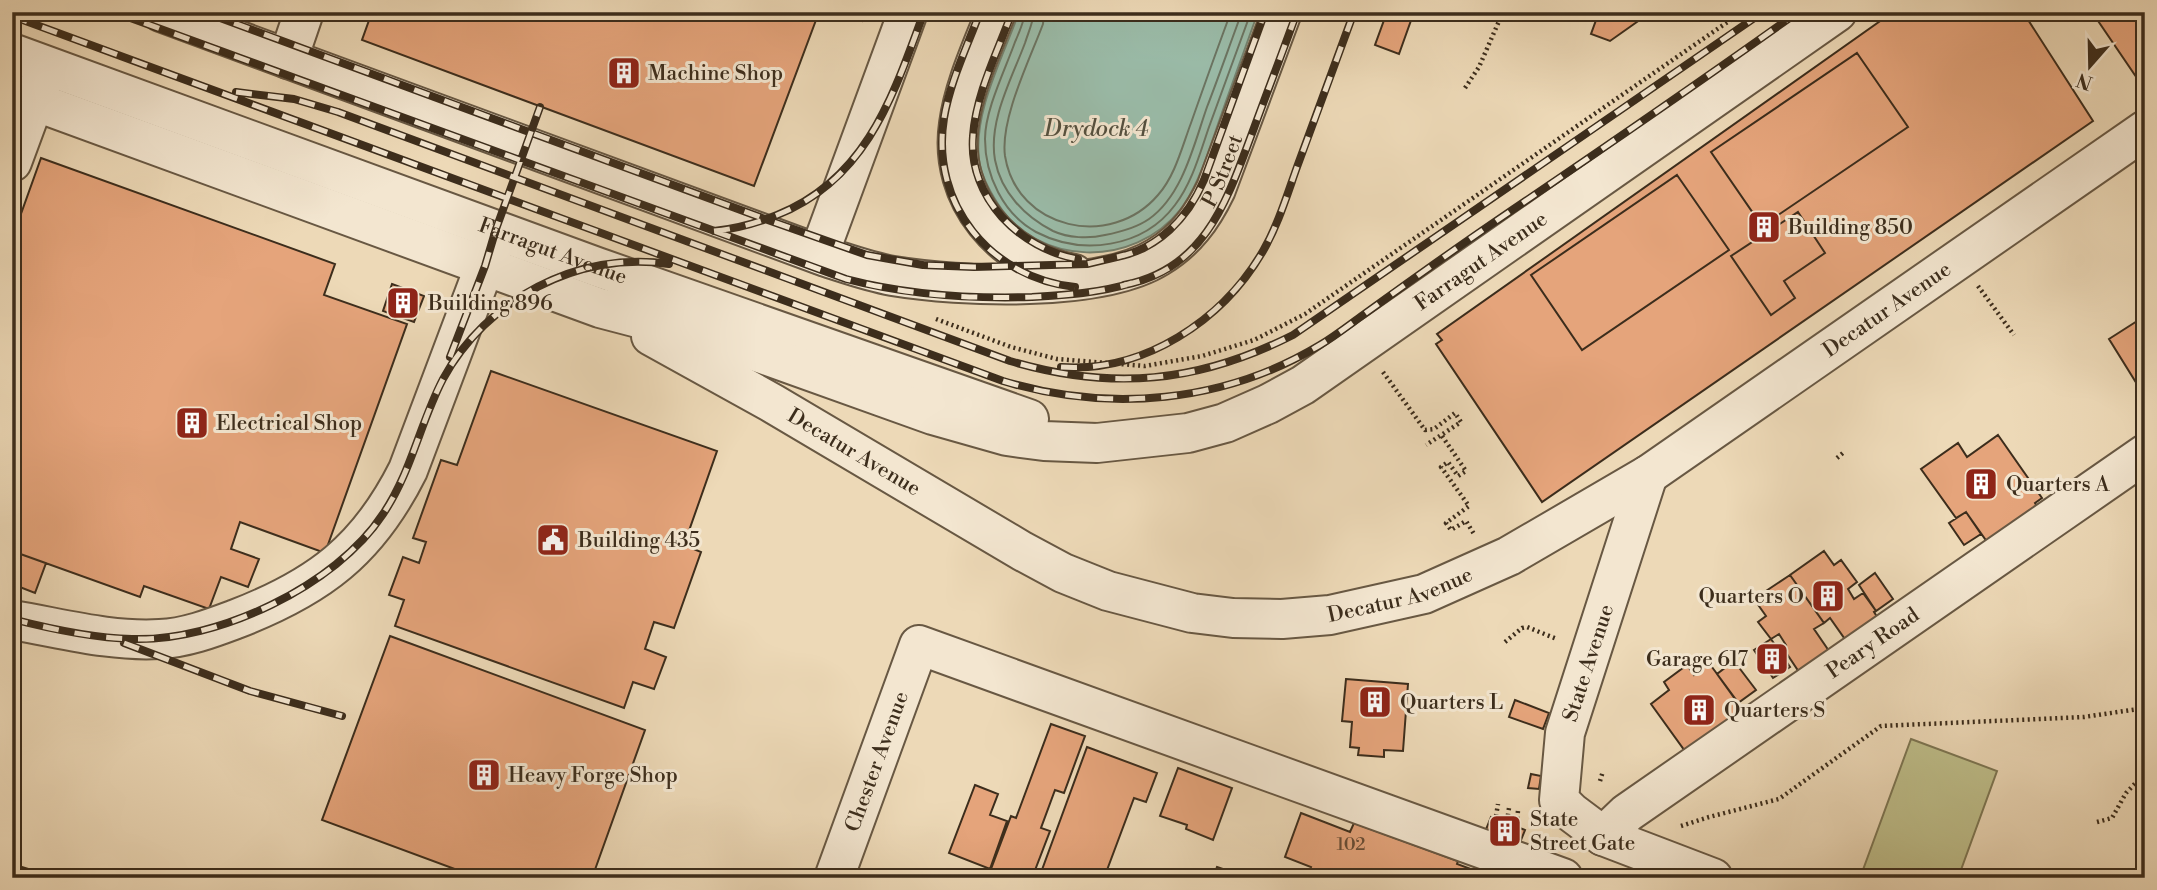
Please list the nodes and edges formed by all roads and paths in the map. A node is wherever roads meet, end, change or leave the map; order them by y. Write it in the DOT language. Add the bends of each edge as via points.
graph roads {
  1 [pos="161,12"];
  2 [pos="304,12"];
  3 [pos="908,12"];
  4 [pos="996,12"];
  5 [pos="1282,12"];
  6 [pos="1503,12"];
  7 [pos="1742,12"];
  8 [pos="1837,12"];
  9 [pos="12,53"];
  10 [pos="288,59"];
  11 [pos="31,87"];
  12 [pos="1465,88"];
  13 [pos="2145,130"];
  14 [pos="12,162"];
  15 [pos="499,230"];
  16 [pos="819,254"];
  17 [pos="485,266"];
  18 [pos="1104,276"];
  19 [pos="1975,283"];
  20 [pos="600,308"];
  21 [pos="928,316"];
  22 [pos="2014,335"];
  23 [pos="1382,371"];
  24 [pos="1442,436"];
  25 [pos="1097,443"];
  26 [pos="1426,444"];
  27 [pos="1844,452"];
  28 [pos="2145,454"];
  29 [pos="1837,458"];
  30 [pos="1647,475"];
  31 [pos="1474,534"];
  32 [pos="12,620"];
  33 [pos="1505,642"];
  34 [pos="1564,642"];
  35 [pos="2145,708"];
  36 [pos="1603,771"];
  37 [pos="2145,773"];
  38 [pos="1600,780"];
  39 [pos="2097,822"];
  40 [pos="1670,830"];
  41 [pos="1604,836"];
  42 [pos="1543,874"];
  43 [pos="834,878"];
  44 [pos="1713,878"];
  1 -- 10 [label="street"];
  2 -- 10 [label="street"];
  3 -- 16 [label="street"];
  4 -- 18 [label="street" via="961,111 958,149 965,185 984,222 1027,259 1060,271"];
  5 -- 18 [label="street, P Street" via="1204,213 1189,233 1156,258"];
  6 -- 12 [label="path"];
  7 -- 21 [label="path" via="1306,314 1254,340 1202,356 1121,366 1057,359"];
  8 -- 25 [label="street, Farragut Avenue" via="1303,385 1225,423 1188,433"];
  9 -- 11 [label="street, Farragut Avenue"];
  10 -- 16 [label="street"];
  11 -- 14 [label="street"];
  11 -- 15 [label="street, Farragut Avenue"];
  11 -- 17 [label="street, Farragut Avenue"];
  13 -- 30 [label="street, Decatur Avenue"];
  15 -- 17 [label="street"];
  15 -- 25 [label="street, Farragut Avenue"];
  16 -- 18 [label="street" via="890,275 948,282 1028,283"];
  17 -- 20 [label="street, Farragut Avenue"];
  17 -- 32 [label="street" via="408,470 360,543 326,574 260,610 205,631 162,639 122,639"];
  19 -- 22 [label="path"];
  20 -- 25 [label="street, Farragut Avenue" via="726,341 973,428 1044,441"];
  20 -- 30 [label="street, Decatur Avenue" via="1063,573 1108,591 1192,613 1282,619 1330,615 1424,594 1510,556"];
  23 -- 24 [label="path" via="1425,430 1434,429 1455,413 1461,422"];
  24 -- 26 [label="path"];
  24 -- 31 [label="path" via="1466,471 1458,476 1448,462 1441,467 1469,506 1446,523 1451,530 1466,521"];
  27 -- 29 [label="path"];
  28 -- 41 [label="street, Peary Road" via="1627,813"];
  30 -- 41 [label="street, State Avenue" via="1565,733 1559,800"];
  33 -- 34 [label="path" via="1527,627"];
  35 -- 40 [label="path" via="2084,717 1881,726 1779,799"];
  36 -- 38 [label="path"];
  37 -- 39 [label="path" via="2112,818"];
  41 -- 44 [label="street"];
  42 -- 43 [label="street, Chester Avenue" via="919,645"];
}
